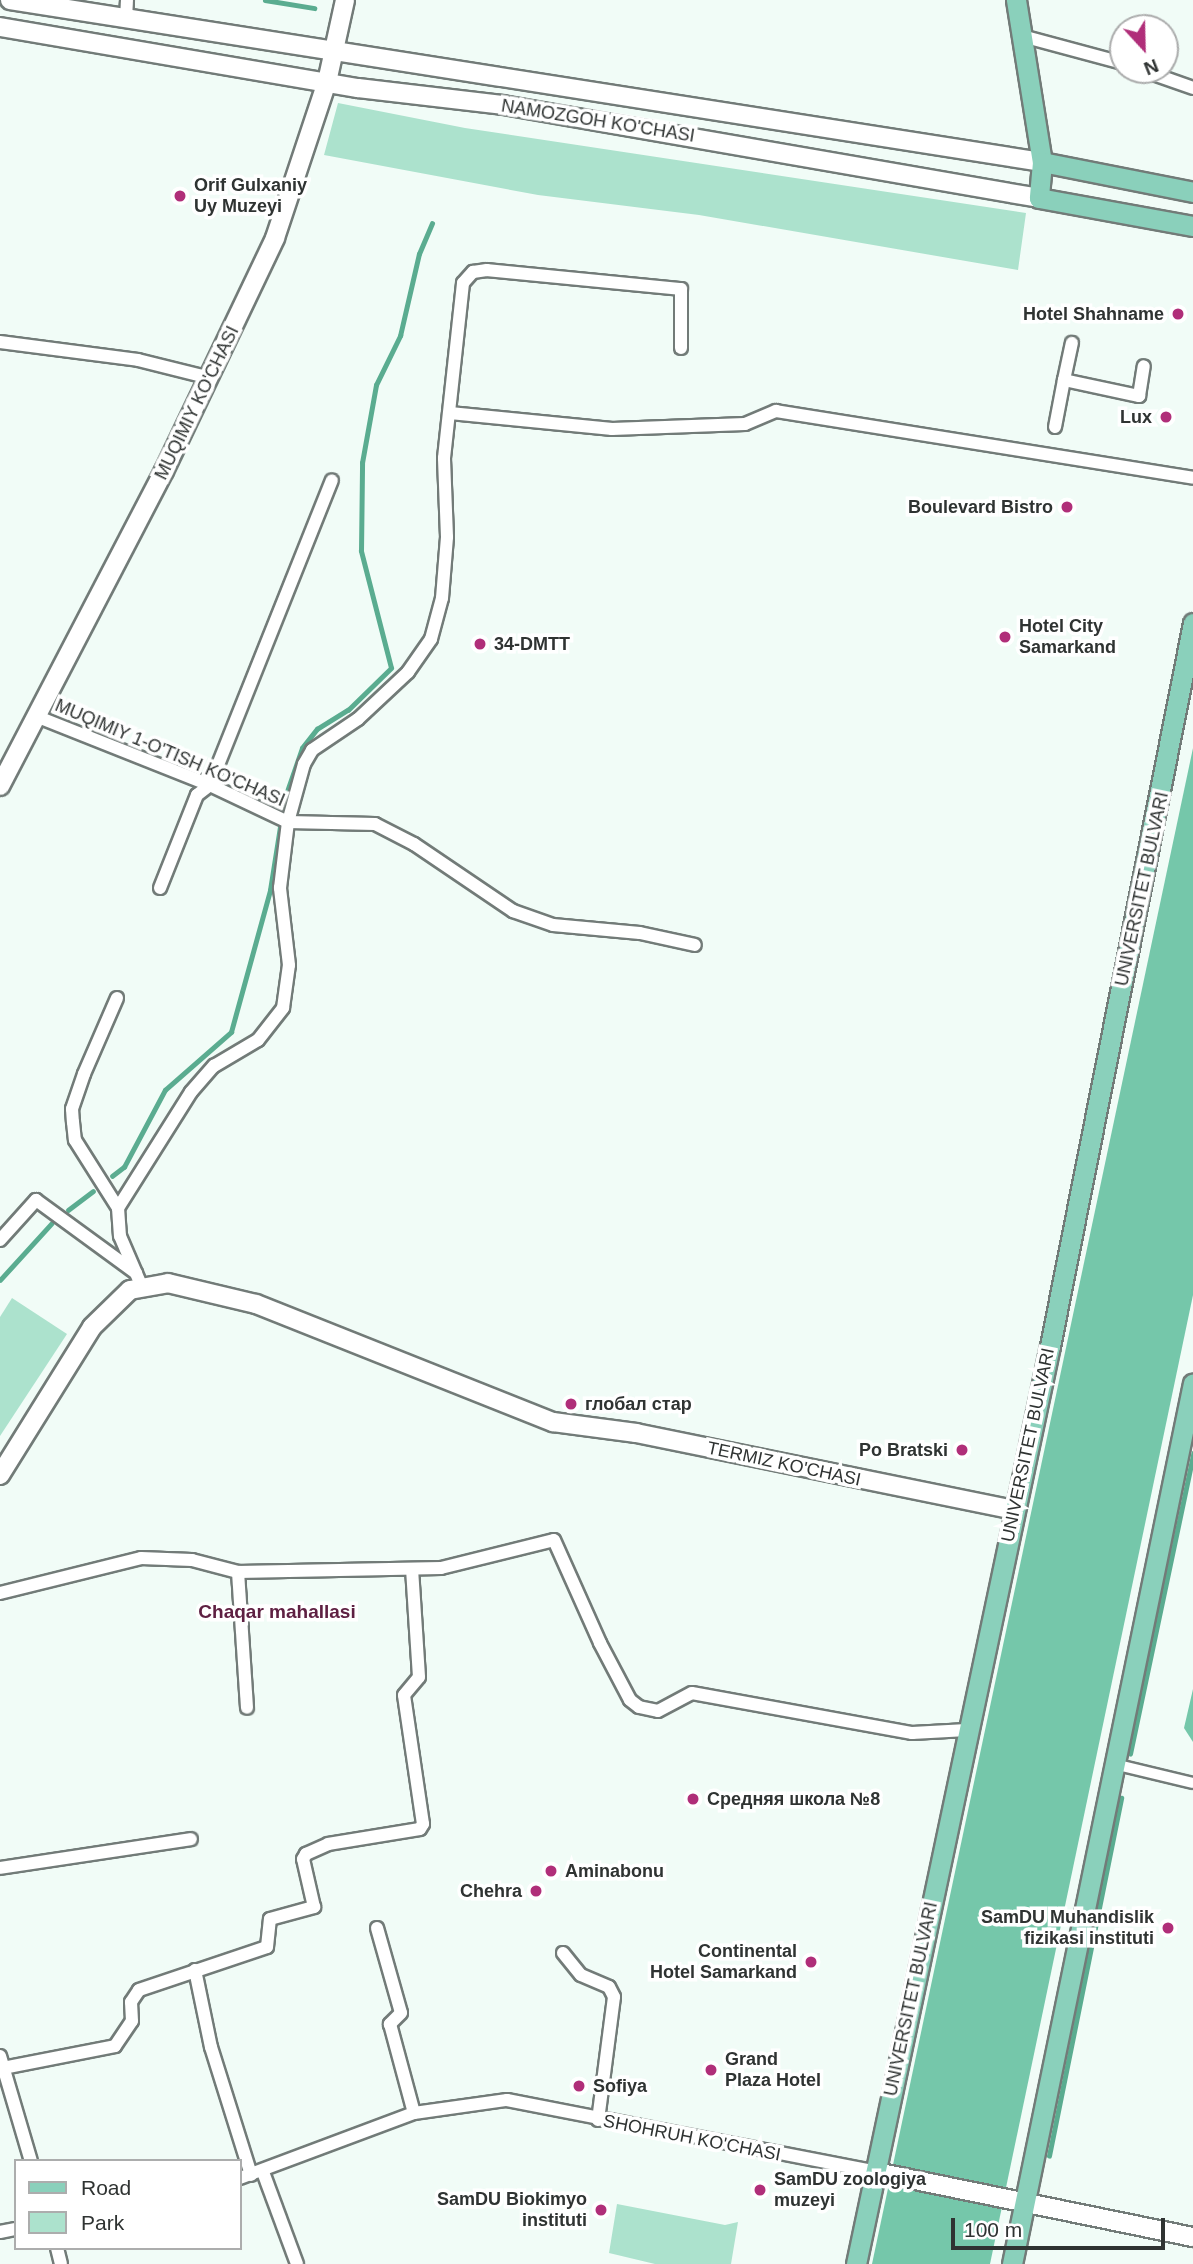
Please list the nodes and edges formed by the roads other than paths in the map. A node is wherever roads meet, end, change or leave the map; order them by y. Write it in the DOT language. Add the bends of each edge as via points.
graph roads {
  1 [pos="10,0"];
  2 [pos="127,0"];
  3 [pos="345,0"];
  4 [pos="1016,0"];
  5 [pos="126,19"];
  6 [pos="0,27"];
  7 [pos="1023,36"];
  8 [pos="335,54"];
  9 [pos="1109,59"];
  10 [pos="327,82"];
  11 [pos="666,102"];
  12 [pos="658,131"];
  13 [pos="1042,162"];
  14 [pos="1193,192"];
  15 [pos="1039,198"];
  16 [pos="1193,226"];
  17 [pos="0,342"];
  18 [pos="1072,343"];
  19 [pos="681,348"];
  20 [pos="1144,366"];
  21 [pos="210,378"];
  22 [pos="1064,380"];
  23 [pos="450,413"];
  24 [pos="1055,427"];
  25 [pos="1193,478"];
  26 [pos="332,480"];
  27 [pos="1193,624"];
  28 [pos="38,717"];
  29 [pos="211,785"];
  30 [pos="0,786"];
  31 [pos="288,821"];
  32 [pos="160,888"];
  33 [pos="695,945"];
  34 [pos="117,999"];
  35 [pos="118,1208"];
  36 [pos="0,1240"];
  37 [pos="139,1279"];
  38 [pos="1193,1383"];
  39 [pos="0,1475"];
  40 [pos="1014,1510"];
  41 [pos="412,1569"];
  42 [pos="238,1572"];
  43 [pos="0,1593"];
  44 [pos="247,1708"];
  45 [pos="967,1730"];
  46 [pos="1114,1764"];
  47 [pos="1193,1783"];
  48 [pos="191,1839"];
  49 [pos="0,1868"];
  50 [pos="377,1928"];
  51 [pos="563,1953"];
  52 [pos="195,1970"];
  53 [pos="2,2062"];
  54 [pos="415,2113"];
  55 [pos="598,2120"];
  56 [pos="30,2159"];
  57 [pos="876,2172"];
  58 [pos="251,2175"];
  59 [pos="1024,2204"];
  60 [pos="1193,2237"];
  61 [pos="297,2264"];
  62 [pos="856,2264"];
  63 [pos="1012,2264"];
  1 -- 5 [label="main road, NAMOZGOH KO'CHASI"];
  2 -- 5 [label="street"];
  3 -- 8 [label="main road, MUQIMIY KO'CHASI"];
  4 -- 7 [label="main road"];
  5 -- 8 [label="main road, NAMOZGOH KO'CHASI"];
  6 -- 10 [label="main road, NAMOZGOH KO'CHASI"];
  7 -- 9 [label="street"];
  7 -- 13 [label="main road"];
  8 -- 10 [label="main road, MUQIMIY KO'CHASI"];
  8 -- 11 [label="main road, NAMOZGOH KO'CHASI"];
  10 -- 12 [label="main road, NAMOZGOH KO'CHASI"];
  10 -- 21 [label="main road, MUQIMIY KO'CHASI" via="275,238"];
  11 -- 12 [label="main road"];
  11 -- 13 [label="main road, NAMOZGOH KO'CHASI"];
  12 -- 15 [label="main road, NAMOZGOH KO'CHASI"];
  13 -- 14 [label="main road, NAMOZGOH KO'CHASI"];
  13 -- 15 [label="main road"];
  15 -- 16 [label="main road, NAMOZGOH KO'CHASI"];
  17 -- 21 [label="street" via="138,360"];
  18 -- 22 [label="street"];
  19 -- 23 [label="street" via="681,289 540,273 474,272 463,283"];
  20 -- 22 [label="street" via="1139,396"];
  21 -- 28 [label="main road, MUQIMIY KO'CHASI"];
  22 -- 24 [label="street"];
  23 -- 25 [label="street" via="612,429 745,424 776,411"];
  23 -- 31 [label="street" via="443,586 431,639 408,672 358,719 312,750"];
  26 -- 29 [label="street"];
  27 -- 40 [label="main road, UNIVERSITET BULVARI"];
  28 -- 29 [label="street, MUQIMIY 1-O'TISH KO'CHASI"];
  28 -- 30 [label="main road, MUQIMIY KO'CHASI"];
  29 -- 31 [label="street, MUQIMIY 1-O'TISH KO'CHASI"];
  29 -- 32 [label="street" via="197,795"];
  31 -- 33 [label="street" via="375,824 414,844 513,911 553,925 640,933"];
  31 -- 35 [label="street" via="279,904 289,965 283,1008 258,1040 214,1066 191,1092"];
  34 -- 35 [label="street" via="72,1109 75,1140"];
  35 -- 37 [label="street" via="120,1236"];
  36 -- 37 [label="street" via="36,1200"];
  37 -- 39 [label="main road" via="78,1345"];
  37 -- 40 [label="main road, TERMIZ KO'CHASI" via="185,1284 256,1304 553,1422 636,1433"];
  38 -- 46 [label="main road"];
  40 -- 45 [label="main road, UNIVERSITET BULVARI"];
  41 -- 42 [label="street"];
  41 -- 45 [label="street" via="441,1568 554,1540 611,1665 630,1700 639,1707 657,1710 692,1693 912,1733"];
  41 -- 52 [label="street" via="419,1677 404,1695 423,1824 420,1829 328,1844 306,1854 303,1859 314,1907 270,1919 267,1947"];
  42 -- 43 [label="street" via="192,1560 141,1558"];
  42 -- 44 [label="street"];
  45 -- 57 [label="main road, UNIVERSITET BULVARI"];
  46 -- 47 [label="street"];
  46 -- 59 [label="main road"];
  48 -- 49 [label="street"];
  50 -- 54 [label="street" via="401,2013 390,2024"];
  51 -- 55 [label="street" via="581,1975 609,1987 614,1997"];
  52 -- 53 [label="street" via="133,1995 132,2021 115,2046"];
  52 -- 58 [label="street" via="211,2047"];
  53 -- 56 [label="street"];
  54 -- 55 [label="street, SHOHRUH KO'CHASI" via="507,2100"];
  54 -- 58 [label="street, SHOHRUH KO'CHASI"];
  55 -- 57 [label="street, SHOHRUH KO'CHASI"];
  57 -- 59 [label="main road, SHOHRUH KO'CHASI"];
  57 -- 62 [label="main road, UNIVERSITET BULVARI"];
  58 -- 61 [label="street"];
  59 -- 60 [label="main road, SHOHRUH KO'CHASI"];
  59 -- 63 [label="main road"];
}
